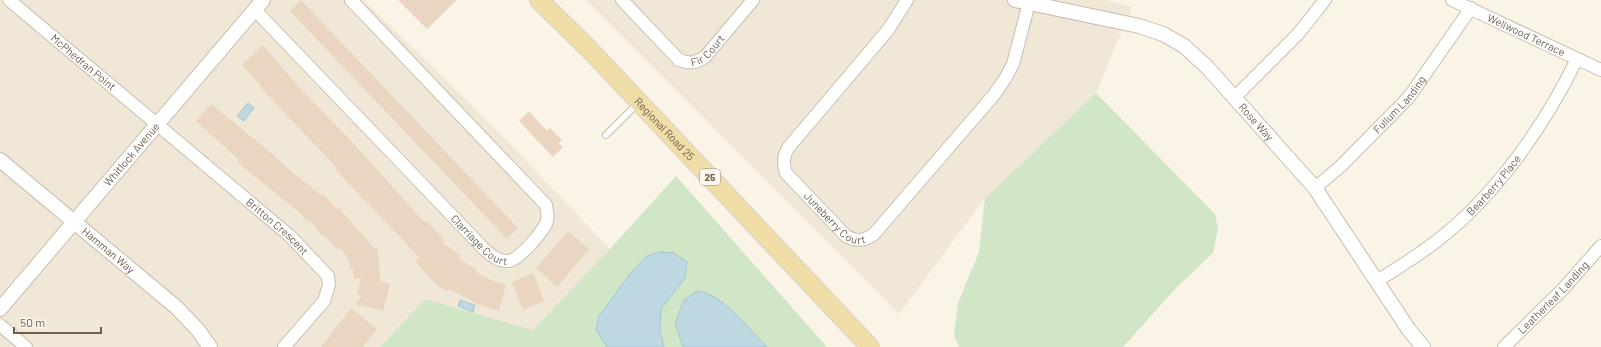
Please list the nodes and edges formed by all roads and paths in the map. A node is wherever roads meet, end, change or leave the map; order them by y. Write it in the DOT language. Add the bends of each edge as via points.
graph roads {
  1 [pos="9,0"];
  2 [pos="351,0"];
  3 [pos="539,0"];
  4 [pos="622,0"];
  5 [pos="753,0"];
  6 [pos="907,0"];
  7 [pos="1325,0"];
  8 [pos="1452,0"];
  9 [pos="1022,2"];
  10 [pos="259,5"];
  11 [pos="1471,8"];
  12 [pos="1577,59"];
  13 [pos="1601,70"];
  14 [pos="1234,98"];
  15 [pos="639,102"];
  16 [pos="157,125"];
  17 [pos="606,135"];
  18 [pos="0,160"];
  19 [pos="1315,188"];
  20 [pos="75,221"];
  21 [pos="1601,246"];
  22 [pos="1377,281"];
  23 [pos="0,309"];
  24 [pos="0,325"];
  25 [pos="26,347"];
  26 [pos="210,347"];
  27 [pos="284,347"];
  28 [pos="870,347"];
  29 [pos="1423,347"];
  30 [pos="1504,347"];
  1 -- 16 [label="street, McPhedran Point"];
  2 -- 10 [label="street, Clarriage Court" via="546,206 546,224 519,257 510,261 499,260 485,250"];
  3 -- 15 [label="main road, Regional Road 25 / 25"];
  4 -- 5 [label="street, Fir Court" via="679,60 688,64 705,57"];
  6 -- 9 [label="street, Juneberry Court" via="888,30 785,154 786,173 846,236 859,241 874,234 1006,79 1014,64"];
  7 -- 14 [label="street" via="1298,34"];
  8 -- 11 [label="street, Wellwood Terrace"];
  9 -- 14 [label="street, Rose Way" via="1139,26 1163,34 1193,54"];
  10 -- 16 [label="street, Whitlock Avenue"];
  11 -- 12 [label="street, Wellwood Terrace"];
  11 -- 19 [label="street, Fullum Landing" via="1409,97 1341,166"];
  12 -- 13 [label="street, Wellwood Terrace"];
  12 -- 22 [label="street, Bearberry Place" via="1557,100 1535,134 1485,195 1438,241"];
  14 -- 19 [label="street, Rose Way"];
  15 -- 17 [label="lane"];
  15 -- 28 [label="main road, Regional Road 25 / 25"];
  16 -- 20 [label="street, Whitlock Avenue"];
  16 -- 27 [label="street, Britton Crescent" via="290,236 328,276 329,285 324,301"];
  18 -- 20 [label="street, Hamman Way"];
  19 -- 22 [label="street, Rose Way"];
  20 -- 23 [label="street, Whitlock Avenue"];
  20 -- 26 [label="street, Hamman Way" via="176,307"];
  21 -- 30 [label="street, Leatherleaf Landing"];
  22 -- 29 [label="street, Rose Way"];
  24 -- 25 [label="street"];
}
